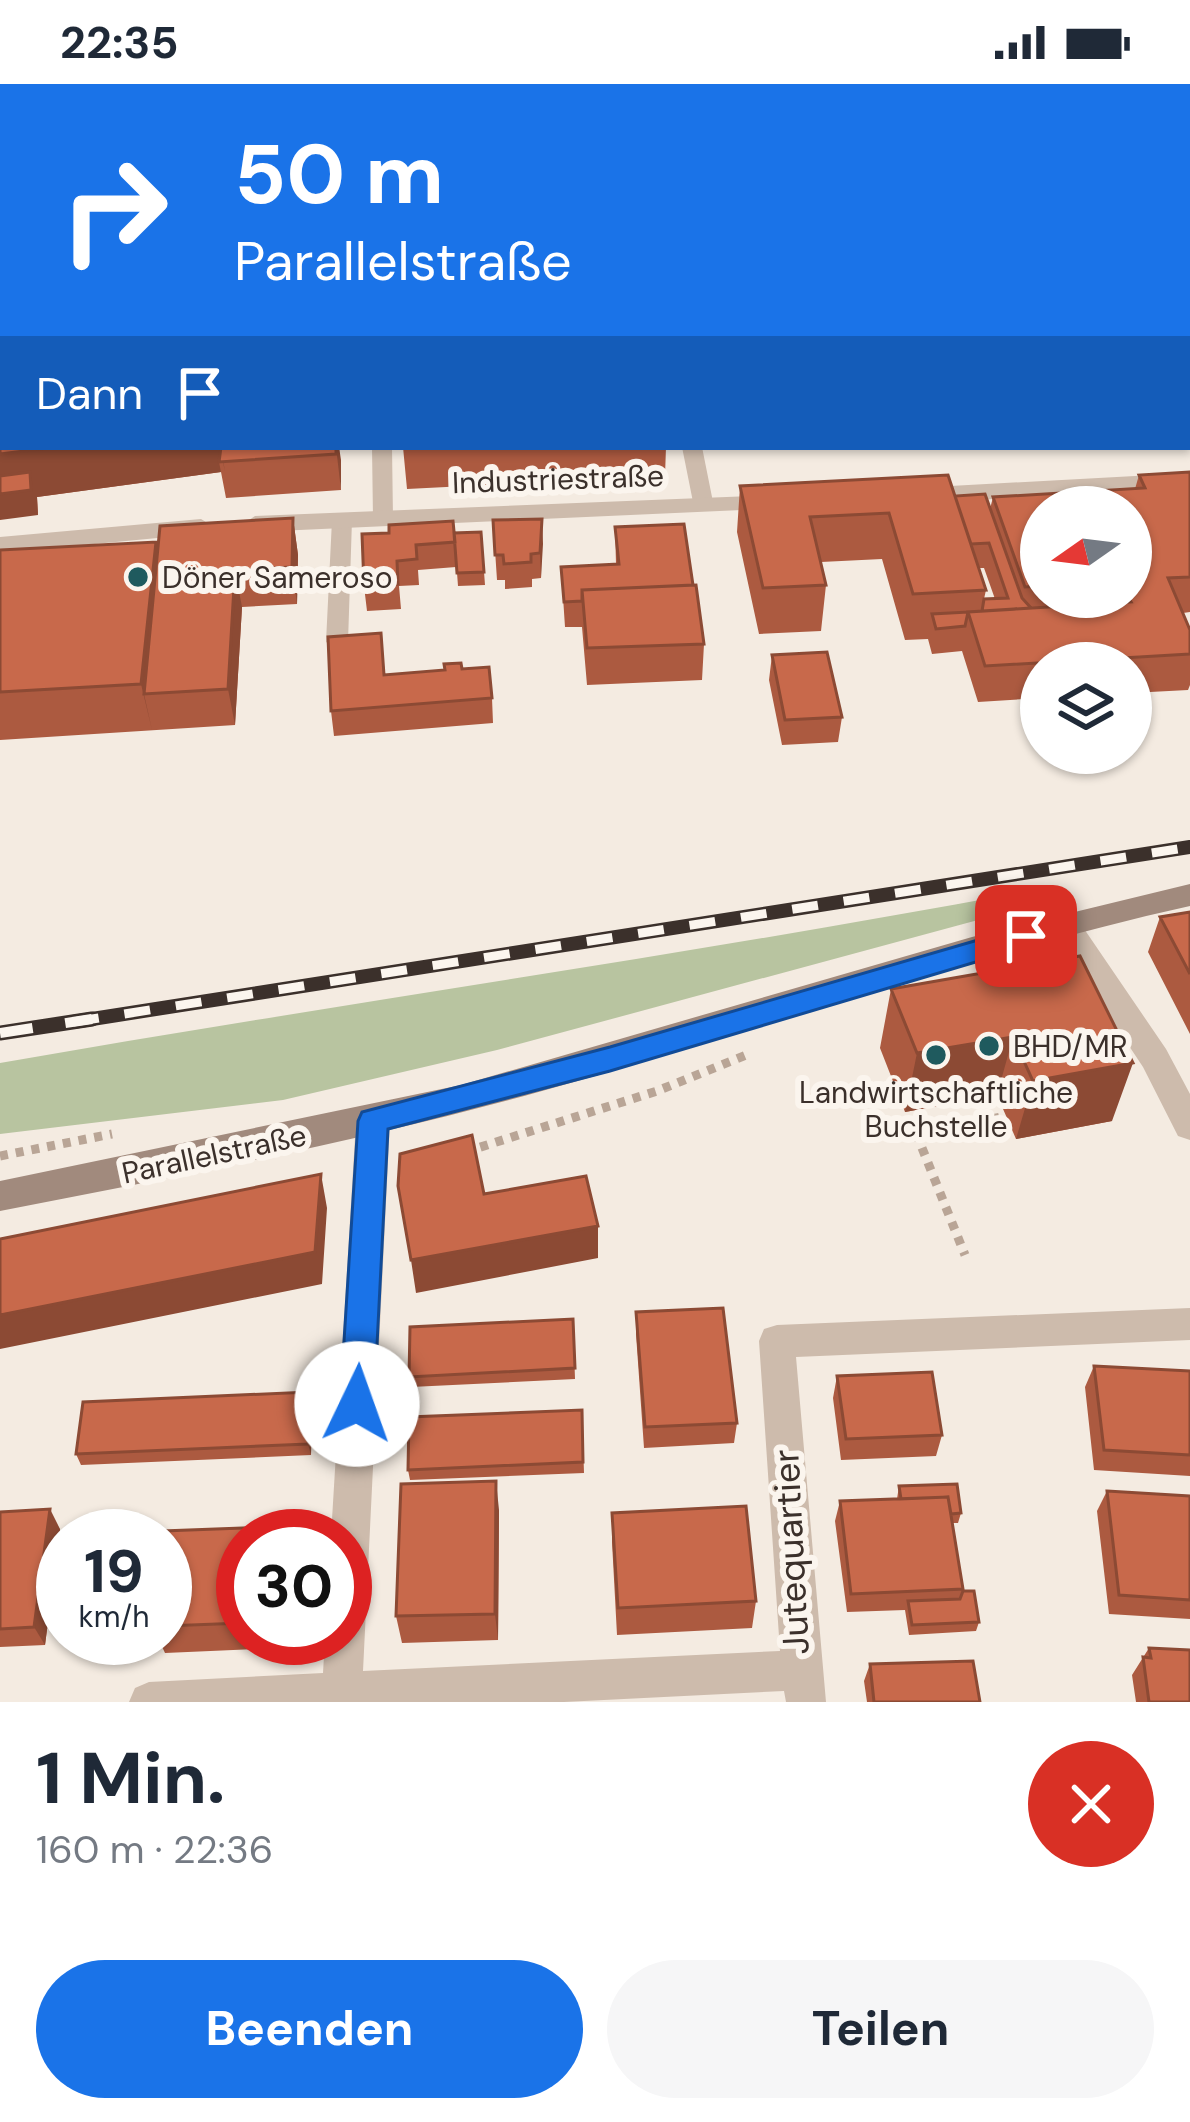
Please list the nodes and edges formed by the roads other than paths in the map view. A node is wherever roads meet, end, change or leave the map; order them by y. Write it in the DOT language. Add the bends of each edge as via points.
graph roads {
  1 [pos="382,450"];
  2 [pos="693,450"];
  3 [pos="1190,480"];
  4 [pos="889,497"];
  5 [pos="796,502"];
  6 [pos="704,508"];
  7 [pos="383,518"];
  8 [pos="342,520"];
  9 [pos="0,545"];
  10 [pos="337,642"];
  11 [pos="1190,895"];
  12 [pos="1065,925"];
  13 [pos="373,1121"];
  14 [pos="1190,1126"];
  15 [pos="0,1196"];
  16 [pos="1190,1324"];
  17 [pos="352,1509"];
  18 [pos="343,1665"];
  19 [pos="804,1686"];
  20 [pos="341,1697"];
  21 [pos="149,1702"];
  1 -- 7 [label="lane"];
  2 -- 6 [label="lane"];
  3 -- 4 [label="street"];
  5 -- 6 [label="street, Industriestraße"];
  6 -- 7 [label="street, Industriestraße"];
  7 -- 8 [label="street, Industriestraße"];
  8 -- 9 [label="street, Industriestraße"];
  8 -- 10 [label="lane"];
  11 -- 12 [label="main road, Parallelstraße"];
  12 -- 13 [label="main road, Parallelstraße"];
  12 -- 14 [label="street" via="1155,1058"];
  13 -- 15 [label="main road, Parallelstraße"];
  13 -- 17 [label="street"];
  16 -- 19 [label="street, Jutequartier" via="777,1341"];
  18 -- 20 [label="street"];
  19 -- 20 [label="street, Jutequartier"];
  20 -- 21 [label="street, Jutequartier"];
}
